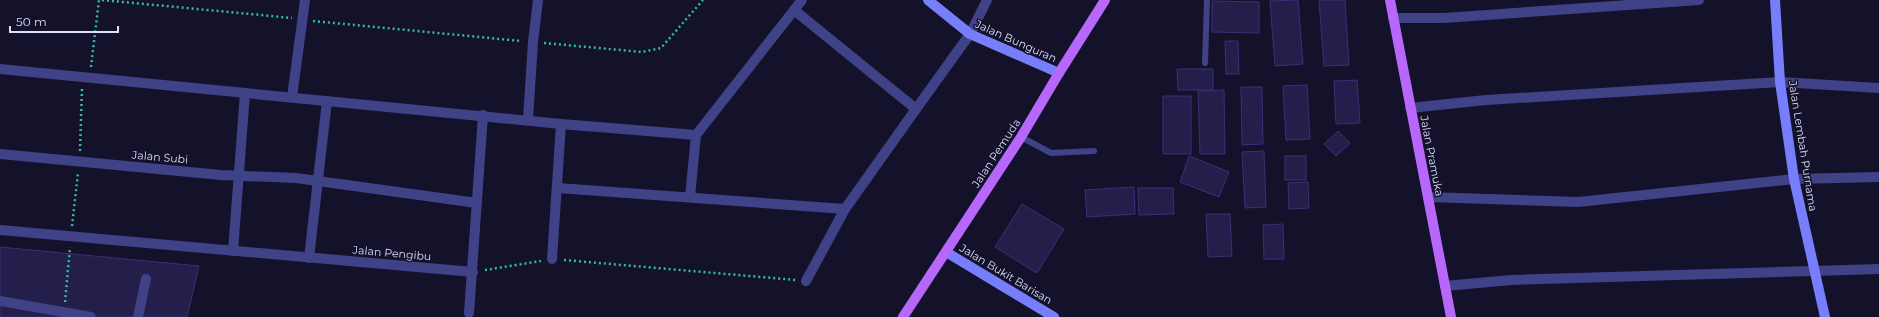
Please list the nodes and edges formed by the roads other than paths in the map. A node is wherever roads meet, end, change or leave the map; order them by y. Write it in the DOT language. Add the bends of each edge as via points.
graph roads {
  1 [pos="305,0"];
  2 [pos="538,0"];
  3 [pos="802,0"];
  4 [pos="928,0"];
  5 [pos="988,0"];
  6 [pos="1105,0"];
  7 [pos="1207,0"];
  8 [pos="1390,0"];
  9 [pos="1699,0"];
  10 [pos="1775,0"];
  11 [pos="794,10"];
  12 [pos="1393,18"];
  13 [pos="970,34"];
  14 [pos="1205,63"];
  15 [pos="0,69"];
  16 [pos="1059,73"];
  17 [pos="1780,82"];
  18 [pos="1879,88"];
  19 [pos="245,93"];
  20 [pos="292,97"];
  21 [pos="327,101"];
  22 [pos="1410,108"];
  23 [pos="916,109"];
  24 [pos="483,115"];
  25 [pos="528,120"];
  26 [pos="561,124"];
  27 [pos="696,135"];
  28 [pos="1021,137"];
  29 [pos="1094,151"];
  30 [pos="0,154"];
  31 [pos="238,175"];
  32 [pos="1879,177"];
  33 [pos="1794,179"];
  34 [pos="317,181"];
  35 [pos="558,188"];
  36 [pos="690,197"];
  37 [pos="1428,197"];
  38 [pos="477,203"];
  39 [pos="845,209"];
  40 [pos="0,230"];
  41 [pos="233,251"];
  42 [pos="946,252"];
  43 [pos="309,258"];
  44 [pos="552,259"];
  45 [pos="1879,269"];
  46 [pos="1814,271"];
  47 [pos="473,272"];
  48 [pos="146,279"];
  49 [pos="806,281"];
  50 [pos="1445,286"];
  51 [pos="0,301"];
  52 [pos="469,313"];
  53 [pos="1043,314"];
  54 [pos="91,317"];
  55 [pos="138,317"];
  56 [pos="903,317"];
  57 [pos="1054,317"];
  58 [pos="1452,317"];
  59 [pos="1825,317"];
  1 -- 20 [label="street"];
  2 -- 25 [label="street"];
  3 -- 11 [label="street"];
  4 -- 13 [label="street, Jalan Bunguran"];
  5 -- 13 [label="street"];
  6 -- 16 [label="main road, Jalan Pemuda"];
  7 -- 14 [label="lane"];
  8 -- 12 [label="main road, Jalan Pramuka"];
  9 -- 12 [label="street" via="1444,18"];
  10 -- 17 [label="street, Jalan Lembah Purnama"];
  11 -- 23 [label="street"];
  11 -- 27 [label="street"];
  12 -- 22 [label="main road, Jalan Pramuka"];
  13 -- 16 [label="street, Jalan Bunguran"];
  13 -- 23 [label="street"];
  15 -- 19 [label="street"];
  16 -- 28 [label="main road, Jalan Pemuda"];
  17 -- 18 [label="street"];
  17 -- 22 [label="street" via="1486,100"];
  17 -- 33 [label="street, Jalan Lembah Purnama"];
  19 -- 20 [label="street"];
  19 -- 31 [label="street"];
  20 -- 21 [label="street"];
  21 -- 24 [label="street"];
  21 -- 34 [label="street"];
  22 -- 37 [label="main road, Jalan Pramuka"];
  23 -- 39 [label="street"];
  24 -- 25 [label="street"];
  24 -- 38 [label="street"];
  25 -- 26 [label="street"];
  26 -- 27 [label="street"];
  26 -- 35 [label="street"];
  27 -- 36 [label="street"];
  28 -- 29 [label="lane" via="1051,153"];
  28 -- 42 [label="main road, Jalan Pemuda"];
  30 -- 31 [label="street, Jalan Subi"];
  31 -- 34 [label="street, Jalan Subi"];
  31 -- 41 [label="street"];
  32 -- 33 [label="street"];
  33 -- 37 [label="street" via="1578,202"];
  33 -- 46 [label="street, Jalan Lembah Purnama"];
  34 -- 38 [label="street, Jalan Subi"];
  34 -- 43 [label="street"];
  35 -- 36 [label="street"];
  35 -- 44 [label="street"];
  36 -- 39 [label="street"];
  37 -- 50 [label="main road, Jalan Pramuka"];
  38 -- 47 [label="street"];
  39 -- 49 [label="street"];
  40 -- 41 [label="street, Jalan Pengibu"];
  41 -- 43 [label="street, Jalan Pengibu"];
  42 -- 53 [label="street, Jalan Bukit Barisan"];
  42 -- 56 [label="main road, Jalan Pemuda"];
  43 -- 47 [label="street, Jalan Pengibu"];
  45 -- 46 [label="street"];
  46 -- 50 [label="street" via="1511,280"];
  46 -- 59 [label="street, Jalan Lembah Purnama"];
  47 -- 52 [label="street"];
  48 -- 55 [label="street"];
  50 -- 58 [label="main road, Jalan Pramuka"];
  51 -- 54 [label="street"];
  53 -- 57 [label="street, Jalan Bukit Barisan"];
}
